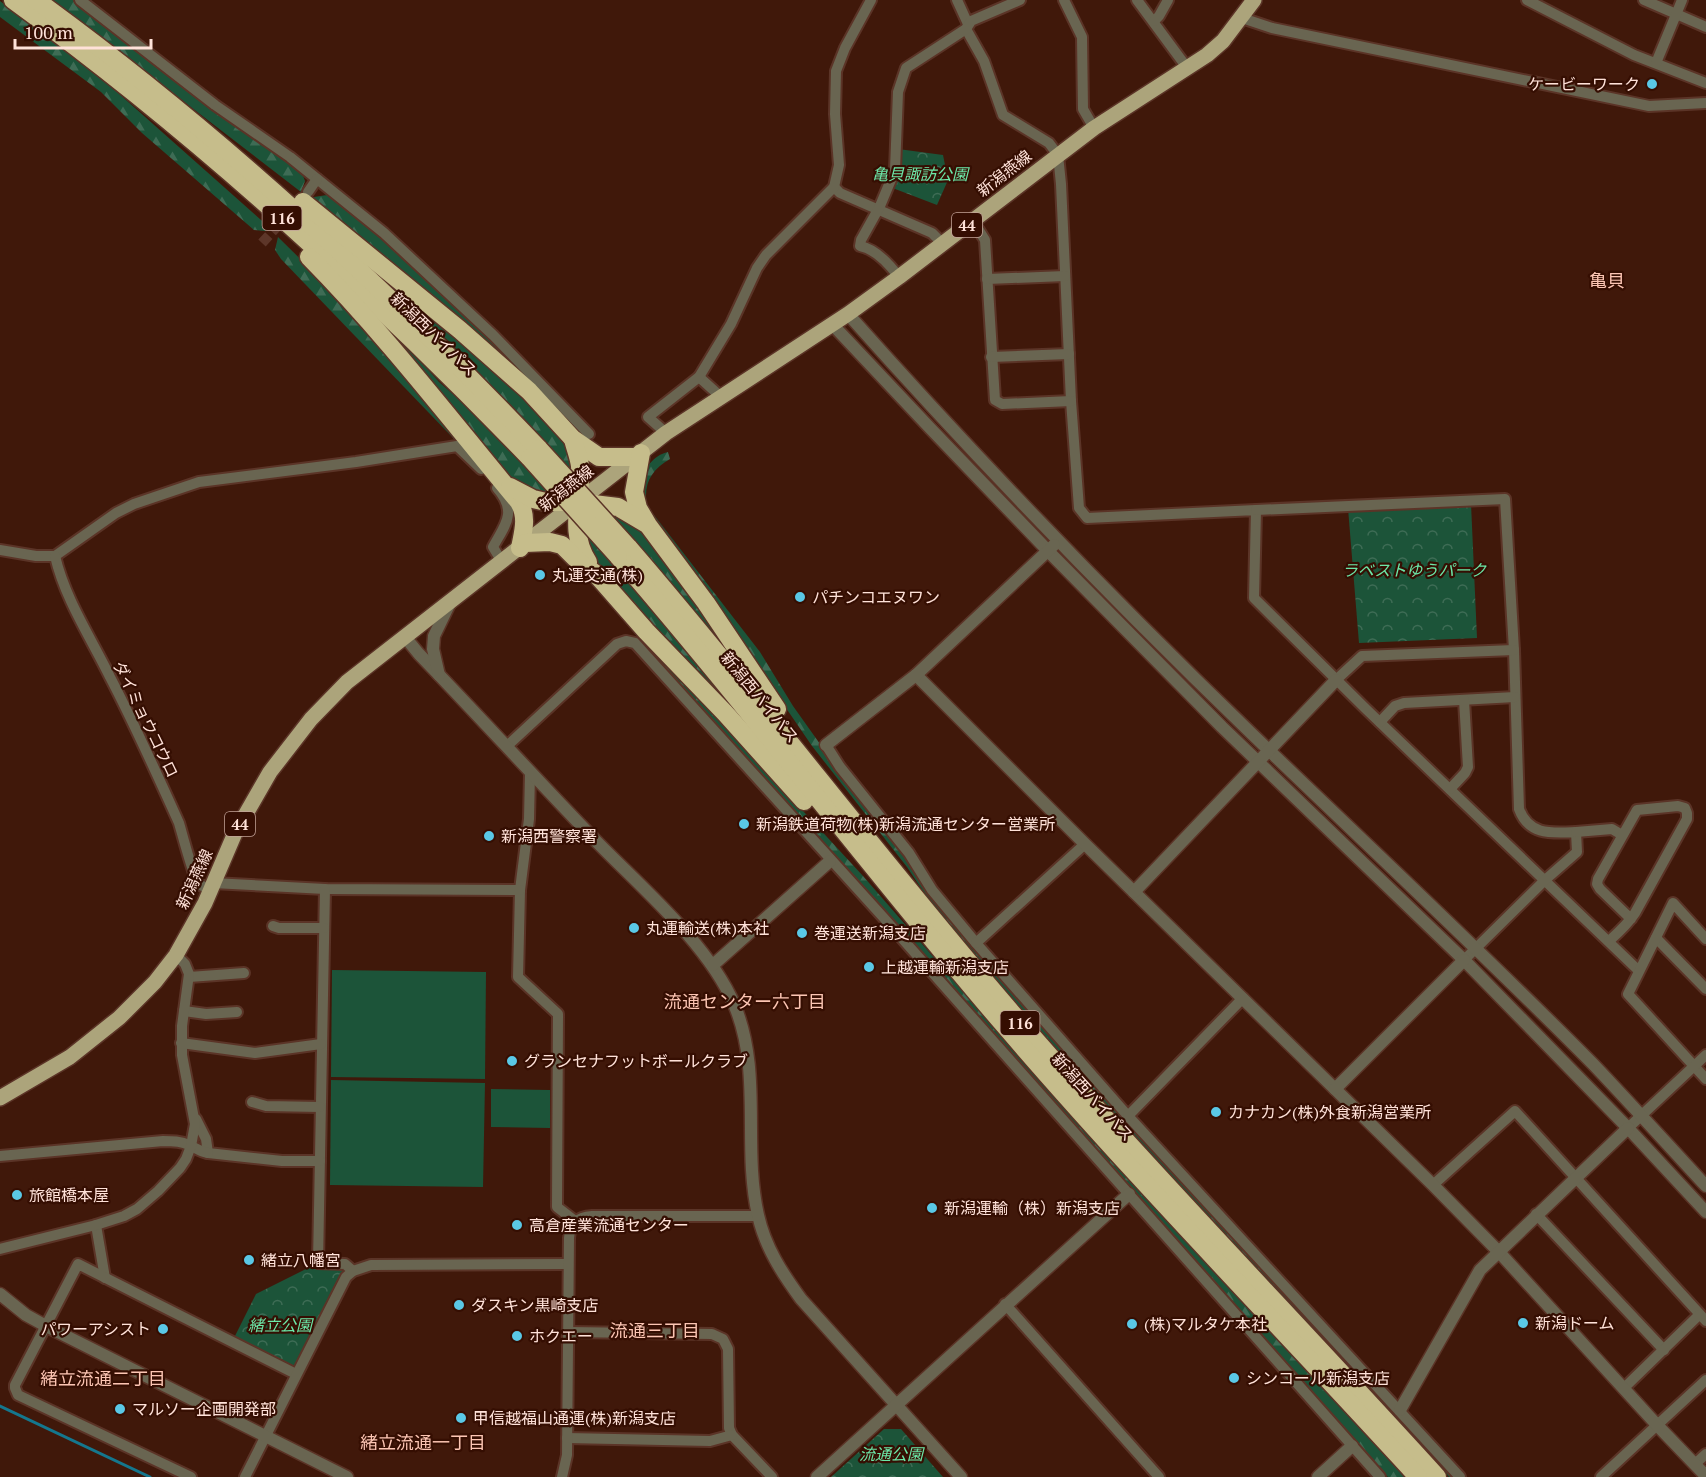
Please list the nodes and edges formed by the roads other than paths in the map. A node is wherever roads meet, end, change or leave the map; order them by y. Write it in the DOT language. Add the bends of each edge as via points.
graph roads {
  1 [pos="13,0"];
  2 [pos="36,0"];
  3 [pos="80,0"];
  4 [pos="871,0"];
  5 [pos="957,0"];
  6 [pos="1020,0"];
  7 [pos="1064,0"];
  8 [pos="1137,0"];
  9 [pos="1168,0"];
  10 [pos="1254,0"];
  11 [pos="1527,0"];
  12 [pos="1644,0"];
  13 [pos="1682,0"];
  14 [pos="1677,14"];
  15 [pos="1242,18"];
  16 [pos="1154,21"];
  17 [pos="967,26"];
  18 [pos="1706,27"];
  19 [pos="1656,63"];
  20 [pos="1188,69"];
  21 [pos="1706,83"];
  22 [pos="1706,103"];
  23 [pos="1094,128"];
  24 [pos="190,129"];
  25 [pos="1058,155"];
  26 [pos="316,179"];
  27 [pos="834,187"];
  28 [pos="309,192"];
  29 [pos="878,209"];
  30 [pos="973,221"];
  31 [pos="942,244"];
  32 [pos="1065,276"];
  33 [pos="899,278"];
  34 [pos="987,279"];
  35 [pos="848,314"];
  36 [pos="832,324"];
  37 [pos="1069,354"];
  38 [pos="991,357"];
  39 [pos="699,377"];
  40 [pos="720,396"];
  41 [pos="1071,401"];
  42 [pos="666,433"];
  43 [pos="581,437"];
  44 [pos="639,455"];
  45 [pos="506,485"];
  46 [pos="577,502"];
  47 [pos="1256,510"];
  48 [pos="648,525"];
  49 [pos="1059,540"];
  50 [pos="522,546"];
  51 [pos="0,550"];
  52 [pos="1048,550"];
  53 [pos="55,556"];
  54 [pos="502,562"];
  55 [pos="596,574"];
  56 [pos="450,603"];
  57 [pos="405,637"];
  58 [pos="1514,650"];
  59 [pos="439,675"];
  60 [pos="916,675"];
  61 [pos="1336,680"];
  62 [pos="1515,697"];
  63 [pos="1464,700"];
  64 [pos="1380,722"];
  65 [pos="826,745"];
  66 [pos="507,746"];
  67 [pos="1270,751"];
  68 [pos="1259,762"];
  69 [pos="530,773"];
  70 [pos="1450,789"];
  71 [pos="1576,832"];
  72 [pos="1622,835"];
  73 [pos="1085,844"];
  74 [pos="830,861"];
  75 [pos="1545,880"];
  76 [pos="212,887"];
  77 [pos="325,889"];
  78 [pos="520,890"];
  79 [pos="1134,892"];
  80 [pos="907,899"];
  81 [pos="1631,919"];
  82 [pos="273,926"];
  83 [pos="324,928"];
  84 [pos="1656,938"];
  85 [pos="1706,939"];
  86 [pos="1609,941"];
  87 [pos="976,943"];
  88 [pos="1477,948"];
  89 [pos="176,955"];
  90 [pos="1464,960"];
  91 [pos="712,965"];
  92 [pos="1638,970"];
  93 [pos="244,973"];
  94 [pos="189,978"];
  95 [pos="1706,989"];
  96 [pos="1243,998"];
  97 [pos="184,1011"];
  98 [pos="237,1012"];
  99 [pos="181,1043"];
  100 [pos="321,1044"];
  101 [pos="1706,1055"];
  102 [pos="1694,1066"];
  103 [pos="1706,1079"];
  104 [pos="1335,1089"];
  105 [pos="0,1098"];
  106 [pos="252,1102"];
  107 [pos="320,1107"];
  108 [pos="194,1115"];
  109 [pos="1640,1115"];
  110 [pos="1128,1116"];
  111 [pos="1628,1128"];
  112 [pos="192,1146"];
  113 [pos="208,1153"];
  114 [pos="0,1156"];
  115 [pos="320,1161"];
  116 [pos="1575,1177"];
  117 [pos="1433,1185"];
  118 [pos="1706,1186"];
  119 [pos="1129,1194"];
  120 [pos="1706,1212"];
  121 [pos="1536,1214"];
  122 [pos="758,1216"];
  123 [pos="575,1221"];
  124 [pos="96,1226"];
  125 [pos="0,1249"];
  126 [pos="1499,1252"];
  127 [pos="568,1264"];
  128 [pos="353,1271"];
  129 [pos="105,1278"];
  130 [pos="0,1294"];
  131 [pos="1005,1304"];
  132 [pos="1703,1318"];
  133 [pos="46,1326"];
  134 [pos="568,1332"];
  135 [pos="1664,1350"];
  136 [pos="296,1374"];
  137 [pos="1706,1380"];
  138 [pos="1624,1388"];
  139 [pos="897,1406"];
  140 [pos="1400,1410"];
  141 [pos="1657,1425"];
  142 [pos="265,1435"];
  143 [pos="732,1435"];
  144 [pos="567,1438"];
  145 [pos="1352,1446"];
  146 [pos="1706,1454"];
  147 [pos="1695,1464"];
  148 [pos="1706,1476"];
  149 [pos="192,1477"];
  150 [pos="245,1477"];
  151 [pos="347,1477"];
  152 [pos="562,1477"];
  153 [pos="772,1477"];
  154 [pos="817,1477"];
  155 [pos="961,1477"];
  156 [pos="1159,1477"];
  157 [pos="1318,1477"];
  158 [pos="1380,1477"];
  159 [pos="1418,1477"];
  160 [pos="1437,1477"];
  161 [pos="1460,1477"];
  162 [pos="1601,1477"];
  1 -- 24 [label="highway, 新潟西バイパス / 116"];
  2 -- 24 [label="highway, 新潟西バイパス / 116" via="123,66"];
  3 -- 26 [label="street"];
  4 -- 27 [label="street" via="836,71 839,165"];
  5 -- 17 [label="street"];
  6 -- 17 [label="street"];
  7 -- 23 [label="street" via="1082,37 1083,109"];
  8 -- 16 [label="street"];
  9 -- 16 [label="street"];
  10 -- 15 [label="main road, 新潟燕線 / 44"];
  11 -- 19 [label="street"];
  12 -- 14 [label="street"];
  13 -- 14 [label="street"];
  14 -- 18 [label="street"];
  14 -- 19 [label="street"];
  15 -- 20 [label="main road, 新潟燕線 / 44" via="1223,41"];
  15 -- 22 [label="street" via="1272,28 1649,106"];
  16 -- 20 [label="street"];
  17 -- 25 [label="street" via="1003,116 1049,143"];
  17 -- 29 [label="street" via="903,73 898,92 897,163"];
  19 -- 21 [label="street"];
  20 -- 23 [label="main road, 新潟燕線 / 44"];
  23 -- 25 [label="main road, 新潟燕線 / 44"];
  24 -- 43 [label="highway" via="262,170 460,330"];
  24 -- 45 [label="highway" via="241,193 345,294"];
  24 -- 80 [label="highway, 新潟西バイパス / 116, bridge" via="535,454 623,552 722,679"];
  25 -- 30 [label="main road, 新潟燕線 / 44"];
  25 -- 32 [label="street"];
  26 -- 28 [label="street"];
  26 -- 43 [label="street" via="384,233 493,335"];
  27 -- 29 [label="street"];
  27 -- 39 [label="street" via="762,261"];
  29 -- 31 [label="street" via="932,233"];
  29 -- 33 [label="street" via="860,246 890,265"];
  30 -- 31 [label="main road, 新潟燕線 / 44"];
  30 -- 34 [label="street" via="984,237"];
  31 -- 33 [label="main road, 新潟燕線 / 44"];
  32 -- 34 [label="street"];
  32 -- 37 [label="street"];
  33 -- 35 [label="main road, 新潟燕線 / 44"];
  34 -- 38 [label="street"];
  35 -- 36 [label="main road, 新潟燕線 / 44"];
  35 -- 49 [label="street" via="938,416"];
  36 -- 40 [label="main road, 新潟燕線 / 44"];
  36 -- 52 [label="street"];
  37 -- 38 [label="street"];
  37 -- 41 [label="street"];
  38 -- 41 [label="street" via="993,396 998,403"];
  39 -- 40 [label="street"];
  39 -- 42 [label="street" via="648,417"];
  40 -- 42 [label="main road, 新潟燕線 / 44"];
  41 -- 47 [label="street" via="1079,508 1087,518"];
  42 -- 44 [label="main road, 新潟燕線 / 44"];
  43 -- 44 [label="highway" via="599,457"];
  43 -- 46 [label="highway"];
  44 -- 46 [label="main road, 新潟燕線 / 44"];
  44 -- 48 [label="highway" via="634,492"];
  45 -- 46 [label="highway" via="538,501"];
  45 -- 50 [label="highway" via="525,514"];
  46 -- 48 [label="highway" via="618,507"];
  46 -- 50 [label="main road, 新潟燕線 / 44"];
  46 -- 55 [label="highway" via="578,540"];
  47 -- 58 [label="street" via="1505,499"];
  47 -- 61 [label="street" via="1254,598"];
  48 -- 80 [label="highway" via="706,603"];
  49 -- 52 [label="street"];
  49 -- 67 [label="street"];
  50 -- 54 [label="main road, 新潟燕線 / 44"];
  50 -- 55 [label="highway" via="550,542 562,545"];
  51 -- 53 [label="street"];
  52 -- 60 [label="street"];
  52 -- 68 [label="street"];
  53 -- 54 [label="street" via="116,513 199,482 457,446 503,495 506,527 493,547"];
  53 -- 76 [label="street, ダイミョウコウロ" via="69,597 179,823 194,878 198,884"];
  54 -- 56 [label="main road, 新潟燕線 / 44"];
  55 -- 80 [label="highway" via="806,804"];
  56 -- 57 [label="main road, 新潟燕線 / 44"];
  56 -- 59 [label="street" via="434,636"];
  57 -- 59 [label="street"];
  57 -- 76 [label="main road, 新潟燕線 / 44" via="347,682 287,748 235,833"];
  58 -- 61 [label="street" via="1362,656"];
  58 -- 62 [label="street"];
  59 -- 66 [label="street"];
  60 -- 65 [label="street"];
  60 -- 73 [label="street"];
  61 -- 64 [label="street"];
  61 -- 67 [label="street"];
  62 -- 63 [label="street"];
  62 -- 71 [label="street" via="1522,817 1544,833"];
  63 -- 64 [label="street" via="1399,704"];
  63 -- 70 [label="street" via="1468,767"];
  64 -- 70 [label="street"];
  65 -- 87 [label="street" via="909,853 932,890"];
  66 -- 69 [label="street"];
  66 -- 74 [label="street" via="617,644 631,641"];
  67 -- 68 [label="street"];
  67 -- 88 [label="street"];
  68 -- 79 [label="street"];
  68 -- 90 [label="street"];
  69 -- 78 [label="street"];
  69 -- 91 [label="street" via="672,918"];
  70 -- 75 [label="street"];
  71 -- 72 [label="street" via="1612,829"];
  71 -- 75 [label="street" via="1577,852"];
  72 -- 81 [label="street" via="1597,884"];
  72 -- 81 [label="street" via="1642,808 1678,806 1688,813"];
  73 -- 79 [label="street"];
  73 -- 87 [label="street"];
  74 -- 91 [label="street"];
  74 -- 119 [label="street"];
  75 -- 86 [label="street"];
  75 -- 88 [label="street"];
  76 -- 77 [label="street"];
  76 -- 89 [label="main road, 新潟燕線 / 44"];
  77 -- 78 [label="street"];
  77 -- 83 [label="street"];
  78 -- 123 [label="street" via="518,977 558,1014 557,1207"];
  79 -- 96 [label="street"];
  80 -- 159 [label="highway, 新潟西バイパス / 116" via="1006,1029"];
  80 -- 160 [label="highway, 新潟西バイパス / 116"];
  81 -- 86 [label="street"];
  82 -- 83 [label="street"];
  83 -- 100 [label="street"];
  84 -- 85 [label="street" via="1673,903"];
  84 -- 92 [label="street"];
  84 -- 95 [label="street"];
  86 -- 92 [label="street"];
  87 -- 110 [label="street"];
  88 -- 90 [label="street"];
  88 -- 109 [label="street"];
  89 -- 94 [label="street" via="185,964"];
  89 -- 105 [label="main road, 新潟燕線 / 44" via="119,1018 70,1057"];
  90 -- 104 [label="street"];
  90 -- 111 [label="street"];
  91 -- 122 [label="street" via="734,1004 750,1062 752,1177"];
  92 -- 102 [label="street" via="1628,994"];
  93 -- 94 [label="street"];
  94 -- 97 [label="street"];
  96 -- 104 [label="street"];
  96 -- 110 [label="street"];
  97 -- 98 [label="street"];
  97 -- 99 [label="street"];
  99 -- 100 [label="street" via="255,1053"];
  99 -- 108 [label="street"];
  100 -- 107 [label="street"];
  101 -- 102 [label="street"];
  102 -- 103 [label="street"];
  102 -- 109 [label="street"];
  104 -- 117 [label="street"];
  106 -- 107 [label="street"];
  107 -- 115 [label="street"];
  108 -- 112 [label="street"];
  108 -- 113 [label="street"];
  109 -- 111 [label="street"];
  109 -- 118 [label="street"];
  110 -- 140 [label="street"];
  111 -- 116 [label="street"];
  111 -- 120 [label="street"];
  112 -- 113 [label="street"];
  112 -- 114 [label="street" via="164,1141"];
  112 -- 124 [label="street" via="180,1168 144,1203 124,1216"];
  113 -- 115 [label="street"];
  115 -- 128 [label="street" via="318,1263 345,1264"];
  116 -- 117 [label="street" via="1515,1111"];
  116 -- 121 [label="street"];
  116 -- 132 [label="street"];
  117 -- 126 [label="street"];
  119 -- 131 [label="street"];
  119 -- 145 [label="street"];
  121 -- 126 [label="street"];
  121 -- 135 [label="street"];
  122 -- 123 [label="street" via="592,1216"];
  122 -- 139 [label="street" via="769,1249 789,1282"];
  123 -- 127 [label="street" via="570,1233"];
  124 -- 125 [label="street"];
  124 -- 129 [label="street"];
  126 -- 138 [label="street"];
  126 -- 140 [label="street" via="1480,1270"];
  127 -- 128 [label="street" via="371,1265"];
  127 -- 134 [label="street"];
  128 -- 136 [label="street" via="346,1277"];
  129 -- 133 [label="street" via="78,1264"];
  129 -- 136 [label="street"];
  130 -- 133 [label="street"];
  131 -- 139 [label="street"];
  131 -- 156 [label="street"];
  132 -- 135 [label="street"];
  133 -- 142 [label="street"];
  133 -- 149 [label="street" via="15,1385 18,1395"];
  134 -- 143 [label="street" via="718,1335 728,1349 727,1420"];
  134 -- 144 [label="street"];
  135 -- 138 [label="street"];
  136 -- 142 [label="street"];
  137 -- 141 [label="street"];
  138 -- 141 [label="street"];
  139 -- 154 [label="street"];
  139 -- 155 [label="street"];
  140 -- 161 [label="street"];
  141 -- 147 [label="street"];
  141 -- 162 [label="street"];
  142 -- 150 [label="street"];
  142 -- 151 [label="street"];
  143 -- 144 [label="street" via="710,1441"];
  143 -- 153 [label="street"];
  144 -- 152 [label="street"];
  145 -- 157 [label="street"];
  145 -- 158 [label="street"];
  146 -- 147 [label="street"];
  147 -- 148 [label="street"];
}
